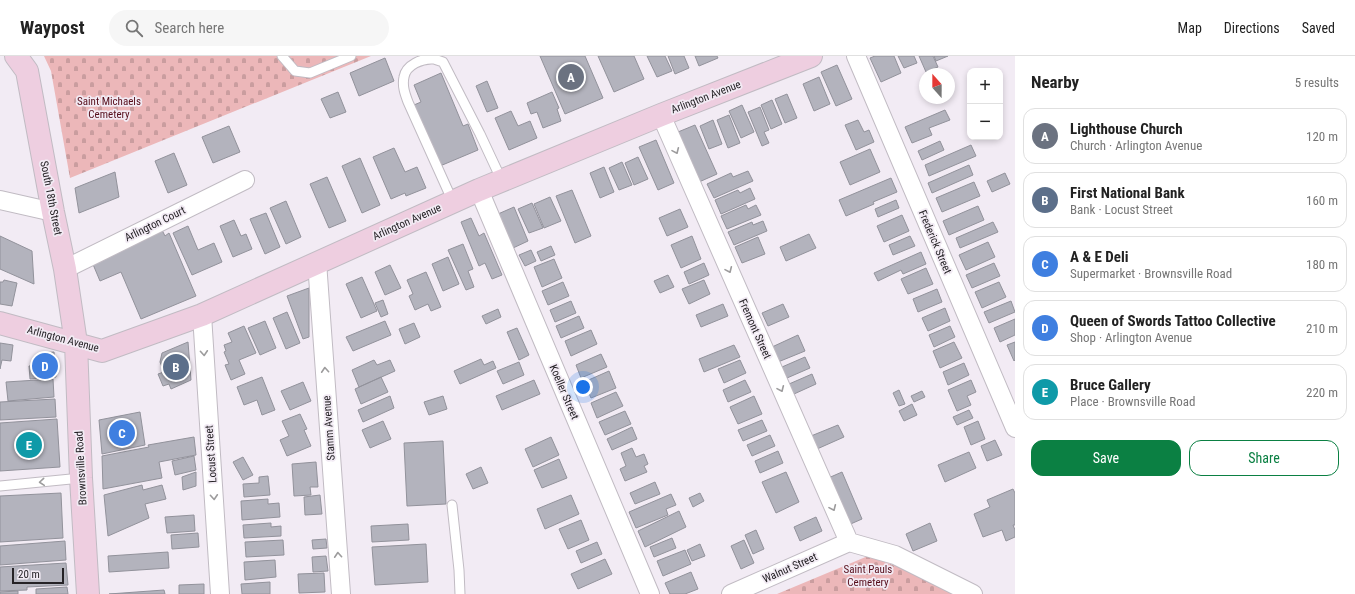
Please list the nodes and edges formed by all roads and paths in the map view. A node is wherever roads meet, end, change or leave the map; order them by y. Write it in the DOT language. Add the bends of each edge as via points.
graph roads {
  1 [pos="16,56"];
  2 [pos="282,56"];
  3 [pos="351,56"];
  4 [pos="811,56"];
  5 [pos="856,56"];
  6 [pos="661,115"];
  7 [pos="245,180"];
  8 [pos="502,181"];
  9 [pos="479,190"];
  10 [pos="0,200"];
  11 [pos="453,202"];
  12 [pos="52,212"];
  13 [pos="317,262"];
  14 [pos="65,268"];
  15 [pos="202,315"];
  16 [pos="0,323"];
  17 [pos="76,343"];
  18 [pos="1015,428"];
  19 [pos="81,478"];
  20 [pos="0,486"];
  21 [pos="452,505"];
  22 [pos="849,542"];
  23 [pos="88,594"];
  24 [pos="220,594"];
  25 [pos="341,594"];
  26 [pos="460,594"];
  27 [pos="650,594"];
  28 [pos="730,594"];
  29 [pos="973,594"];
  1 -- 12 [label="main road, South 18th Street" via="27,71"];
  2 -- 3 [label="lane" via="295,70 310,73"];
  4 -- 6 [label="main road, Arlington Avenue"];
  5 -- 18 [label="street, Frederick Street"];
  6 -- 8 [label="main road, Arlington Avenue"];
  6 -- 22 [label="street, Fremont Street, one-way"];
  7 -- 14 [label="street, Arlington Court"];
  8 -- 9 [label="main road, Arlington Avenue"];
  8 -- 11 [label="lane" via="443,62 433,59 420,61 407,68 403,89"];
  9 -- 11 [label="main road, Arlington Avenue"];
  9 -- 27 [label="street, Koeller Street"];
  10 -- 12 [label="street"];
  11 -- 13 [label="main road, Arlington Avenue"];
  12 -- 14 [label="main road, South 18th Street"];
  13 -- 15 [label="main road, Arlington Avenue"];
  25 -- 13 [label="street, Stamm Avenue, one-way"];
  14 -- 17 [label="main road, South 18th Street"];
  15 -- 17 [label="main road, Arlington Avenue" via="102,351"];
  15 -- 24 [label="street, Locust Street, one-way"];
  16 -- 17 [label="main road, Arlington Avenue"];
  17 -- 19 [label="main road, Brownsville Road"];
  19 -- 20 [label="lane, one-way"];
  19 -- 23 [label="main road, Brownsville Road"];
  21 -- 26 [label="lane"];
  22 -- 28 [label="street, Walnut Street"];
  22 -- 29 [label="street" via="895,555"];
}
